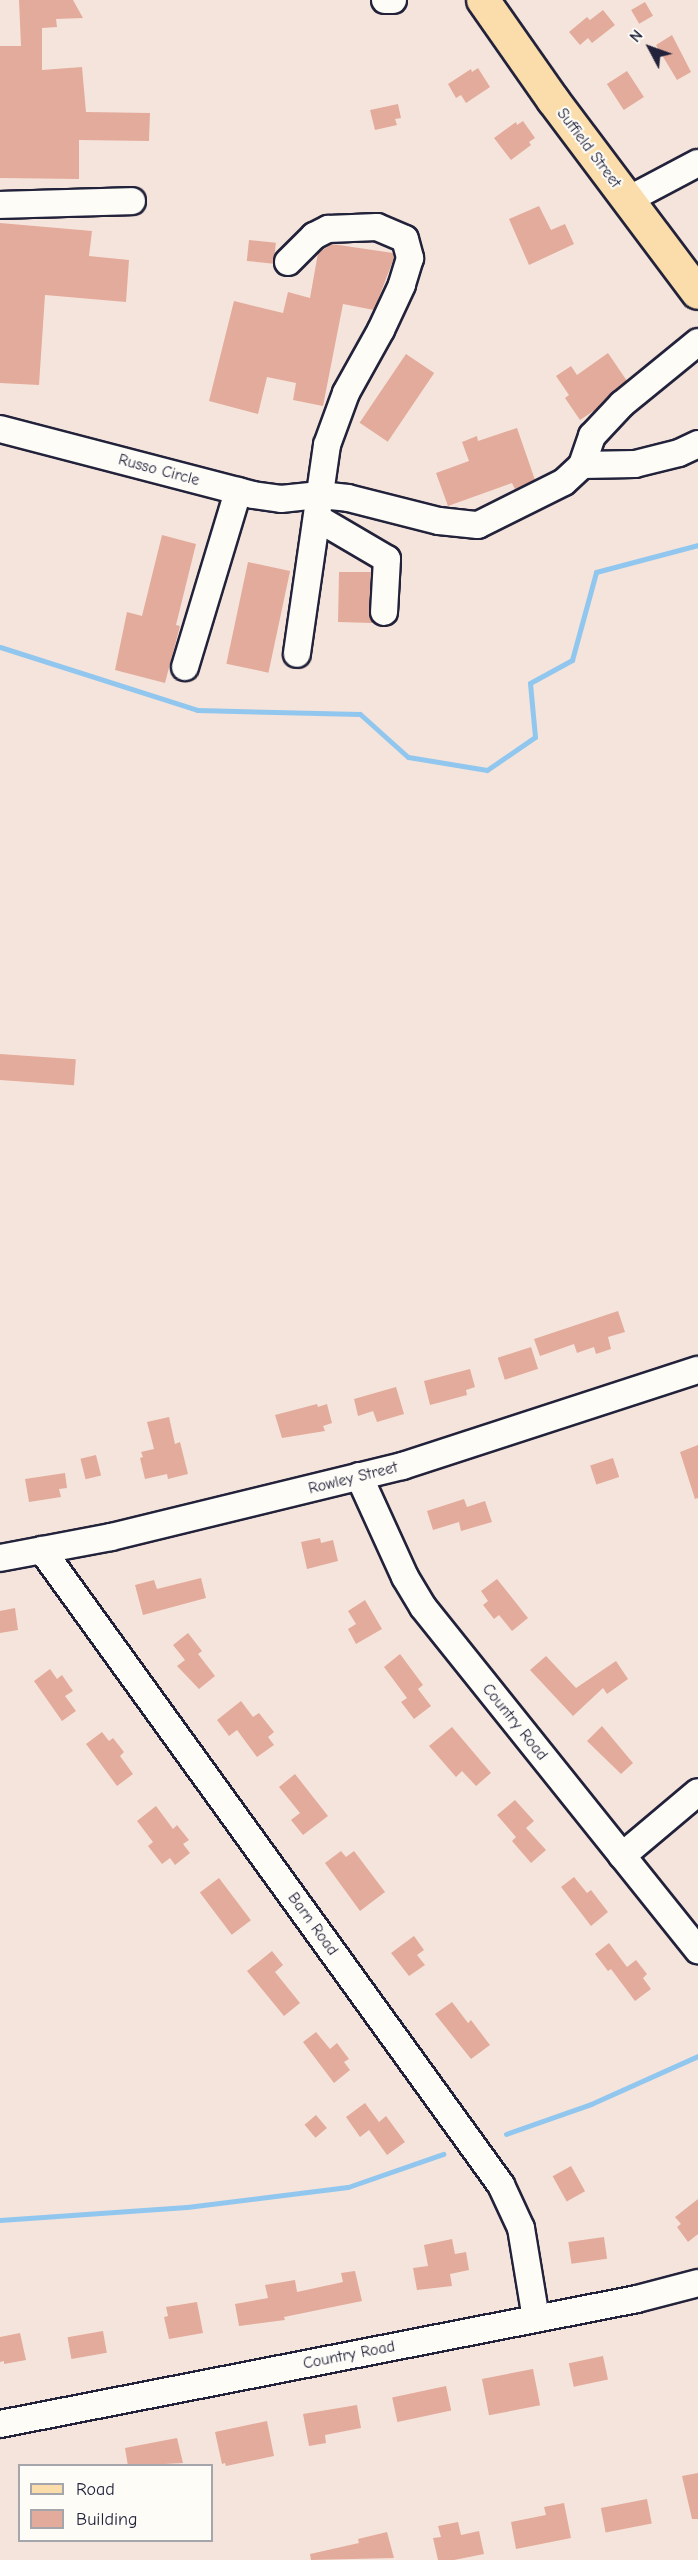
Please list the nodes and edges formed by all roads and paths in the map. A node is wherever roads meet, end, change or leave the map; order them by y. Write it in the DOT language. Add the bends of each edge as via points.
graph roads {
  1 [pos="385,0"];
  2 [pos="393,0"];
  3 [pos="490,2"];
  4 [pos="698,163"];
  5 [pos="628,200"];
  6 [pos="132,201"];
  7 [pos="0,205"];
  8 [pos="288,262"];
  9 [pos="698,293"];
  10 [pos="698,342"];
  11 [pos="0,429"];
  12 [pos="698,444"];
  13 [pos="582,465"];
  14 [pos="238,491"];
  15 [pos="318,506"];
  16 [pos="384,612"];
  17 [pos="297,654"];
  18 [pos="185,667"];
  19 [pos="698,1370"];
  20 [pos="359,1476"];
  21 [pos="42,1550"];
  22 [pos="0,1558"];
  23 [pos="698,1792"];
  24 [pos="622,1856"];
  25 [pos="698,1950"];
  26 [pos="698,2283"];
  27 [pos="536,2319"];
  28 [pos="0,2424"];
  1 -- 2 [label="street"];
  3 -- 5 [label="main road, Suffield Street"];
  4 -- 5 [label="street"];
  5 -- 9 [label="main road, Suffield Street"];
  6 -- 7 [label="street"];
  8 -- 15 [label="street" via="314,236 328,229 377,227 405,239 410,258 381,330 346,393 327,445"];
  10 -- 13 [label="street" via="622,404 592,436"];
  11 -- 14 [label="street, Russo Circle"];
  12 -- 13 [label="street" via="635,464"];
  13 -- 15 [label="street, Russo Circle" via="564,482 478,525 439,520 348,498"];
  14 -- 15 [label="street, Russo Circle"];
  14 -- 18 [label="street"];
  15 -- 16 [label="street" via="387,559"];
  15 -- 17 [label="street"];
  19 -- 20 [label="street, Rowley Street" via="402,1466"];
  20 -- 21 [label="street, Rowley Street" via="111,1537"];
  20 -- 24 [label="street, Country Road" via="405,1577 423,1607"];
  21 -- 22 [label="street, Rowley Street"];
  21 -- 27 [label="street, Barn Road" via="495,2176 521,2228"];
  23 -- 24 [label="street"];
  24 -- 25 [label="street, Country Road"];
  26 -- 27 [label="street, Country Road"];
  27 -- 28 [label="street, Country Road"];
}
